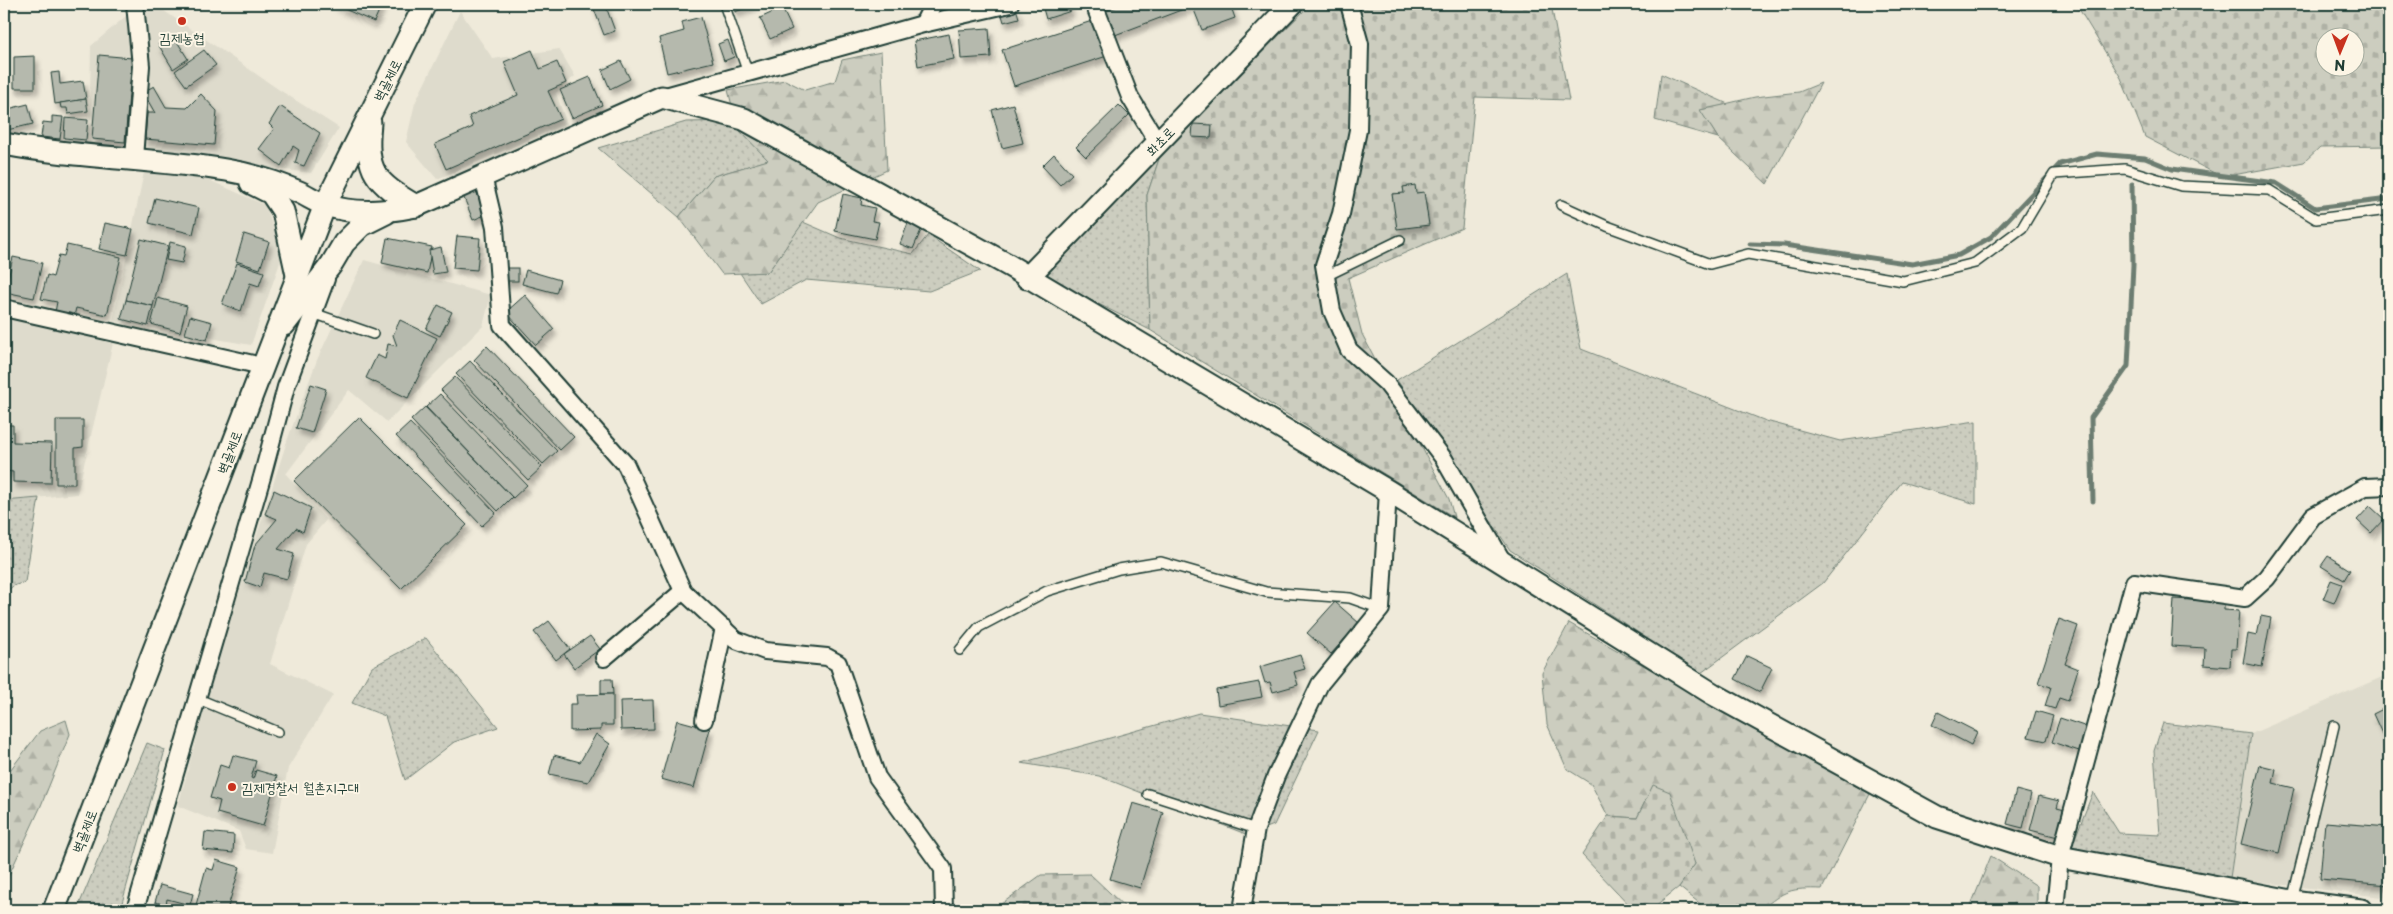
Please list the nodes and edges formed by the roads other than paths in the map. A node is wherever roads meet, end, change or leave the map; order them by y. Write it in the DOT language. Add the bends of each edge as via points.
graph roads {
  1 [pos="134,4"];
  2 [pos="425,4"];
  3 [pos="724,4"];
  4 [pos="933,4"];
  5 [pos="1010,4"];
  6 [pos="1094,4"];
  7 [pos="1292,4"];
  8 [pos="1350,4"];
  9 [pos="923,24"];
  10 [pos="748,73"];
  11 [pos="662,97"];
  12 [pos="370,113"];
  13 [pos="1158,143"];
  14 [pos="4,144"];
  15 [pos="134,158"];
  16 [pos="229,170"];
  17 [pos="483,176"];
  18 [pos="325,205"];
  19 [pos="1561,205"];
  20 [pos="416,206"];
  21 [pos="2389,210"];
  22 [pos="390,211"];
  23 [pos="1400,240"];
  24 [pos="331,265"];
  25 [pos="298,275"];
  26 [pos="1326,276"];
  27 [pos="1027,278"];
  28 [pos="4,308"];
  29 [pos="313,313"];
  30 [pos="373,334"];
  31 [pos="273,339"];
  32 [pos="262,366"];
  33 [pos="2389,486"];
  34 [pos="1388,491"];
  35 [pos="1505,566"];
  36 [pos="683,591"];
  37 [pos="1382,609"];
  38 [pos="724,628"];
  39 [pos="960,650"];
  40 [pos="604,658"];
  41 [pos="196,698"];
  42 [pos="704,720"];
  43 [pos="2334,726"];
  44 [pos="278,732"];
  45 [pos="1148,794"];
  46 [pos="1256,829"];
  47 [pos="2060,857"];
  48 [pos="2292,901"];
  49 [pos="54,910"];
  50 [pos="135,910"];
  51 [pos="944,910"];
  52 [pos="1242,910"];
  53 [pos="2055,910"];
  54 [pos="2361,910"];
  1 -- 15 [label="street" via="141,66"];
  2 -- 12 [label="street, 벽골제로"];
  3 -- 10 [label="lane"];
  4 -- 9 [label="street"];
  5 -- 9 [label="street"];
  6 -- 13 [label="street" via="1130,97"];
  7 -- 13 [label="street, 화초로"];
  8 -- 26 [label="street" via="1360,44 1358,130 1342,214 1324,265"];
  9 -- 10 [label="street"];
  10 -- 11 [label="street"];
  11 -- 17 [label="street"];
  11 -- 27 [label="street" via="744,119"];
  12 -- 18 [label="street, 벽골제로"];
  12 -- 20 [label="street" via="368,154 371,167 393,192"];
  13 -- 27 [label="street, 화초로"];
  14 -- 15 [label="street"];
  15 -- 16 [label="street"];
  16 -- 18 [label="street" via="270,180"];
  16 -- 25 [label="street" via="271,194 283,211"];
  17 -- 20 [label="street"];
  17 -- 36 [label="street" via="495,227 502,325 626,465"];
  18 -- 22 [label="street" via="352,212"];
  18 -- 25 [label="street, 벽골제로"];
  19 -- 21 [label="lane" via="1607,226 1710,264 1748,254 1903,281 1975,263 2022,228 2054,174 2125,169 2181,186 2269,190 2316,219"];
  20 -- 22 [label="street"];
  22 -- 24 [label="street" via="362,225 344,243"];
  23 -- 26 [label="lane"];
  24 -- 29 [label="street"];
  24 -- 31 [label="street"];
  25 -- 31 [label="street, 벽골제로"];
  26 -- 35 [label="street" via="1332,311 1349,350 1386,383 1444,459"];
  27 -- 34 [label="street"];
  28 -- 32 [label="street"];
  29 -- 30 [label="lane"];
  29 -- 41 [label="street" via="286,387"];
  31 -- 32 [label="street, 벽골제로"];
  32 -- 49 [label="street, 벽골제로"];
  33 -- 47 [label="street" via="2365,487 2313,516 2267,578 2245,598 2134,582"];
  34 -- 35 [label="street"];
  34 -- 37 [label="street"];
  35 -- 47 [label="street" via="1713,694 1937,817"];
  36 -- 38 [label="street"];
  36 -- 40 [label="street"];
  37 -- 39 [label="lane" via="1350,598 1266,592 1161,562 1118,568 1047,591 979,626"];
  37 -- 46 [label="street" via="1320,684 1276,776"];
  38 -- 42 [label="street"];
  38 -- 51 [label="street" via="736,640 765,651 827,657 838,663 877,776 942,869"];
  41 -- 44 [label="lane"];
  41 -- 50 [label="street"];
  43 -- 48 [label="lane"];
  45 -- 46 [label="lane"];
  46 -- 52 [label="street"];
  47 -- 48 [label="street"];
  47 -- 53 [label="street"];
  48 -- 54 [label="street"];
}
